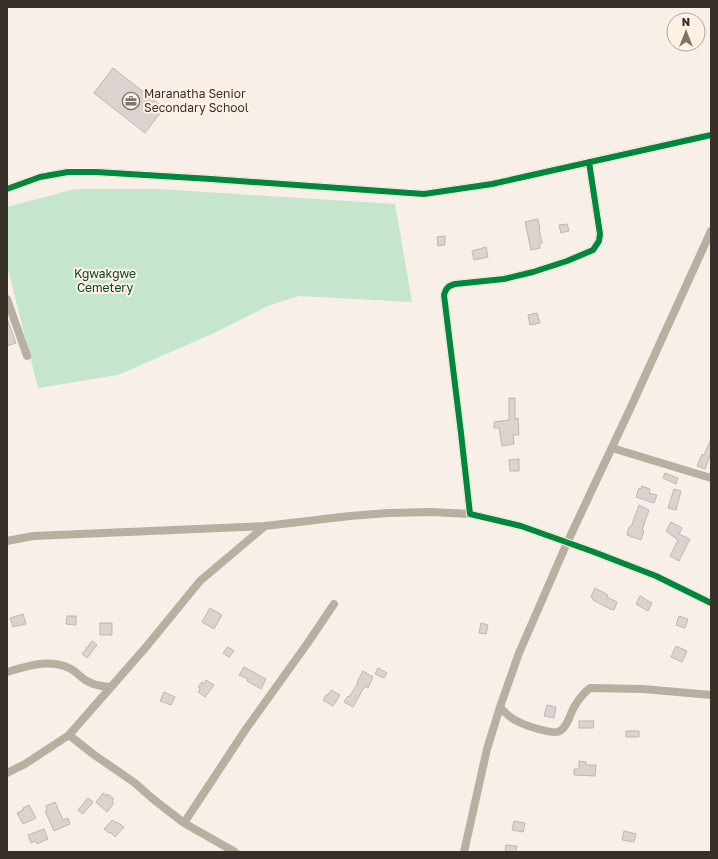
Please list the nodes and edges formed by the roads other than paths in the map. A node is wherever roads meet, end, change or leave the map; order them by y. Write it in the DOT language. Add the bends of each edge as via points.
graph roads {
  1 [pos="711,134"];
  2 [pos="589,162"];
  3 [pos="7,189"];
  4 [pos="711,231"];
  5 [pos="7,298"];
  6 [pos="27,356"];
  7 [pos="612,448"];
  8 [pos="711,478"];
  9 [pos="470,514"];
  10 [pos="265,526"];
  11 [pos="7,541"];
  12 [pos="567,543"];
  13 [pos="711,602"];
  14 [pos="334,604"];
  15 [pos="7,672"];
  16 [pos="110,687"];
  17 [pos="711,695"];
  18 [pos="500,707"];
  19 [pos="69,735"];
  20 [pos="7,773"];
  21 [pos="184,823"];
  22 [pos="235,852"];
  23 [pos="464,852"];
  1 -- 2 [label="street"];
  2 -- 3 [label="street" via="492,184 424,194 96,172 68,172 40,177"];
  2 -- 9 [label="street" via="600,234 593,250 533,272 504,279 449,285 446,289 444,295"];
  4 -- 7 [label="street"];
  5 -- 6 [label="street"];
  7 -- 8 [label="street"];
  7 -- 12 [label="street"];
  9 -- 10 [label="street" via="388,513"];
  9 -- 12 [label="street" via="521,526"];
  10 -- 11 [label="street" via="34,536"];
  10 -- 16 [label="street" via="200,581"];
  12 -- 13 [label="street" via="656,576"];
  12 -- 18 [label="street" via="519,653"];
  14 -- 21 [label="street"];
  15 -- 16 [label="street" via="53,663 72,670 88,682"];
  16 -- 19 [label="street"];
  17 -- 18 [label="street" via="643,689 590,688 574,707 565,726 554,733 519,722"];
  18 -- 23 [label="street" via="487,749"];
  19 -- 20 [label="street"];
  19 -- 21 [label="street"];
  21 -- 22 [label="street"];
}
